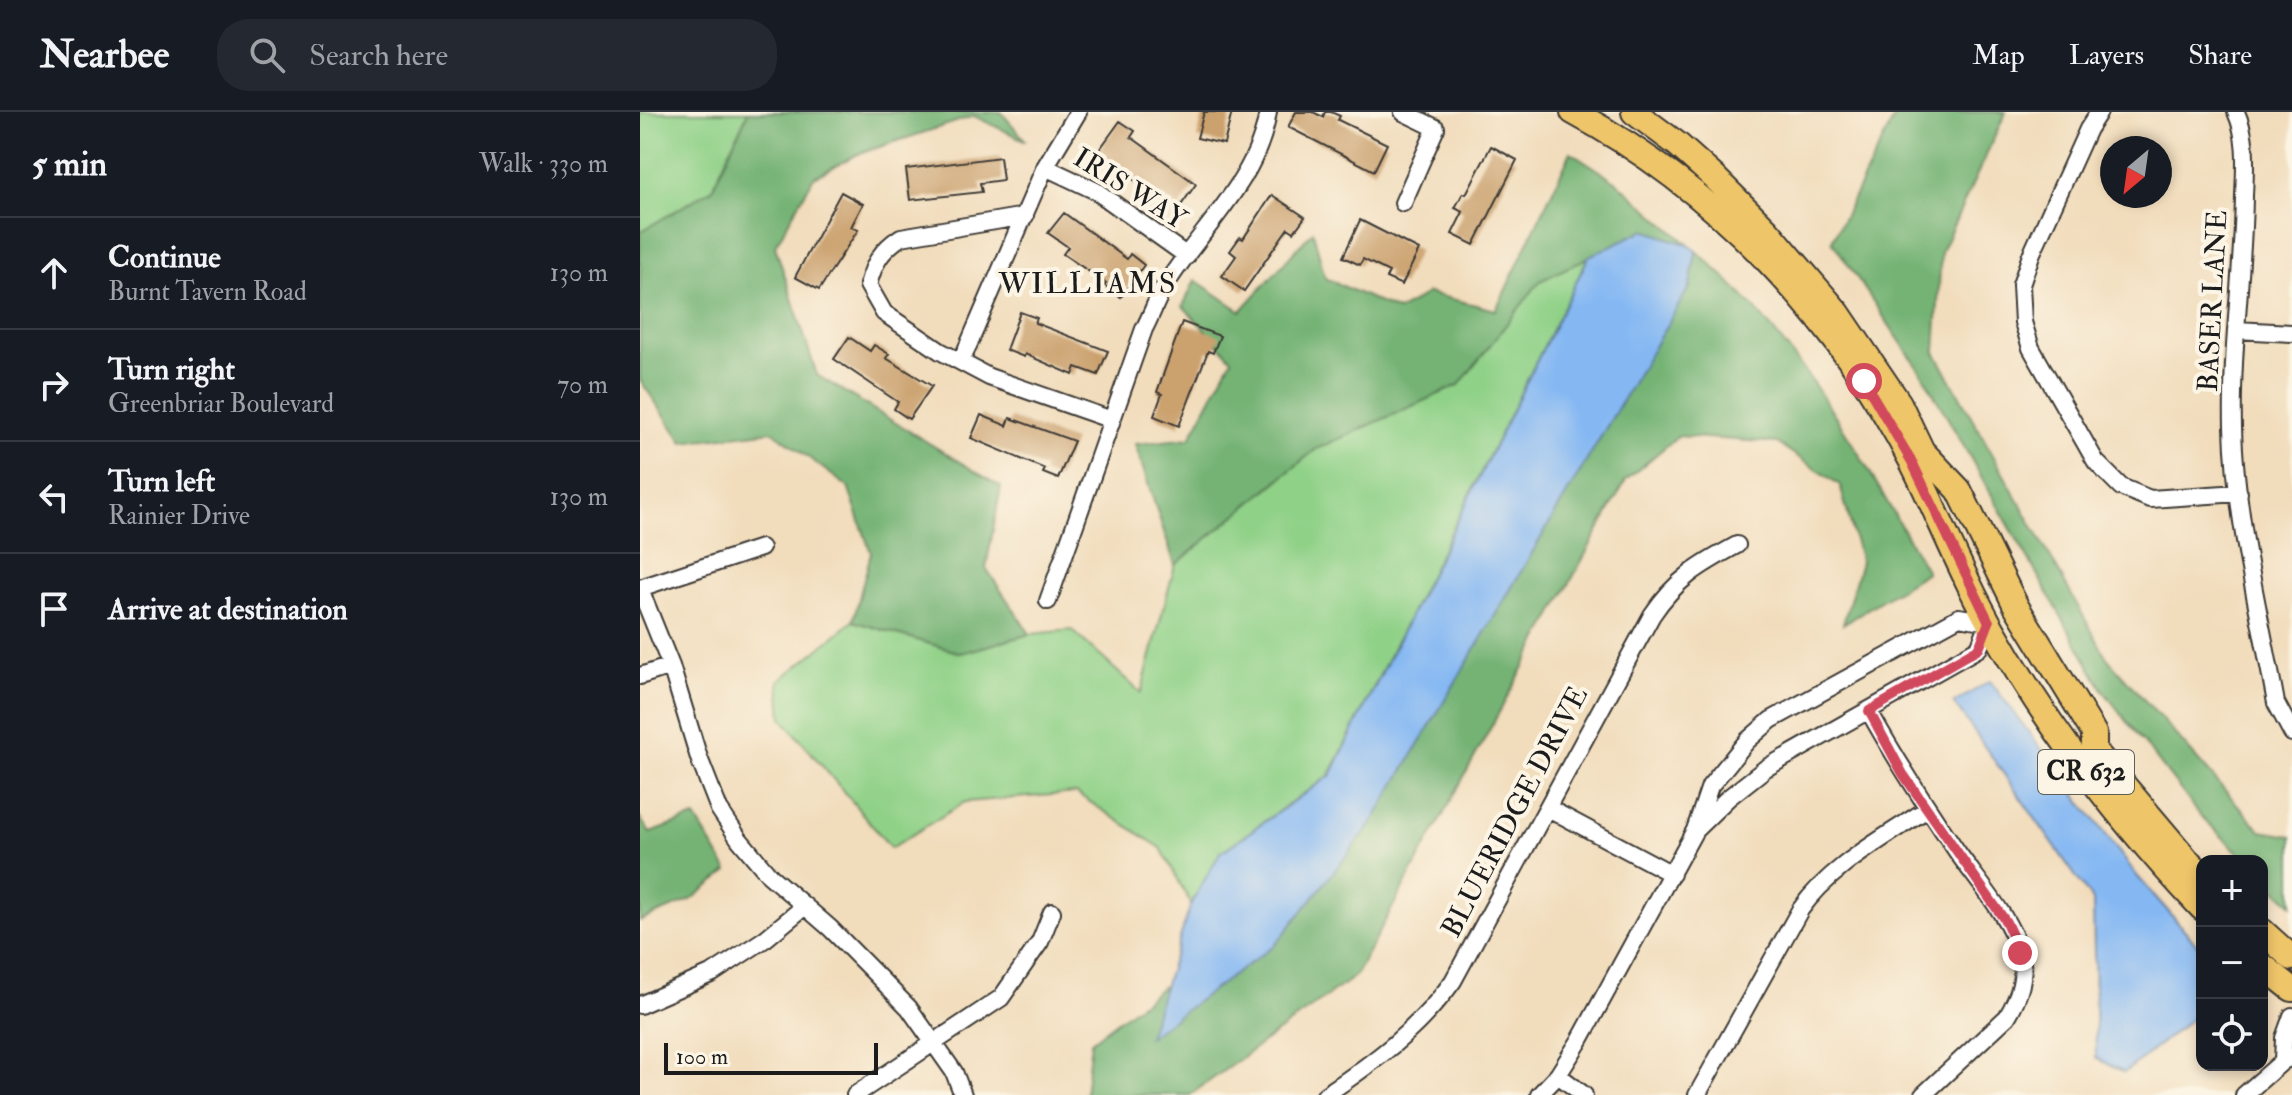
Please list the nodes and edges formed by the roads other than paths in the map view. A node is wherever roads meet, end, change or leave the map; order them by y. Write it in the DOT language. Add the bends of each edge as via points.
graph roads {
  1 [pos="1078,112"];
  2 [pos="1268,112"];
  3 [pos="1403,112"];
  4 [pos="1573,112"];
  5 [pos="1634,112"];
  6 [pos="2099,112"];
  7 [pos="2236,112"];
  8 [pos="1045,167"];
  9 [pos="1403,203"];
  10 [pos="1025,216"];
  11 [pos="1187,256"];
  12 [pos="2236,330"];
  13 [pos="2292,333"];
  14 [pos="961,362"];
  15 [pos="1112,420"];
  16 [pos="1922,451"];
  17 [pos="2239,493"];
  18 [pos="1737,545"];
  19 [pos="761,548"];
  20 [pos="640,589"];
  21 [pos="1048,601"];
  22 [pos="1989,622"];
  23 [pos="671,666"];
  24 [pos="640,676"];
  25 [pos="1869,711"];
  26 [pos="2292,733"];
  27 [pos="2094,750"];
  28 [pos="1548,808"];
  29 [pos="1927,809"];
  30 [pos="1695,830"];
  31 [pos="2196,868"];
  32 [pos="1672,874"];
  33 [pos="2196,902"];
  34 [pos="805,906"];
  35 [pos="1052,912"];
  36 [pos="2268,936"];
  37 [pos="2292,958"];
  38 [pos="2268,971"];
  39 [pos="2291,992"];
  40 [pos="640,1005"];
  41 [pos="2292,1016"];
  42 [pos="935,1044"];
  43 [pos="2286,1060"];
  44 [pos="1558,1075"];
  45 [pos="855,1095"];
  46 [pos="963,1095"];
  47 [pos="1325,1095"];
  48 [pos="1539,1095"];
  49 [pos="1584,1095"];
  50 [pos="1697,1095"];
  51 [pos="1923,1095"];
  52 [pos="2244,1095"];
  1 -- 8 [label="street"];
  2 -- 11 [label="street" via="1260,148"];
  3 -- 9 [label="street" via="1436,128"];
  4 -- 22 [label="main road, CR 632" via="1622,139 1687,187 1753,246 1815,313 1912,462"];
  5 -- 16 [label="main road, CR 632" via="1726,189 1838,313 1899,403"];
  6 -- 17 [label="street" via="2021,285 2031,348 2096,462 2121,487 2150,499"];
  7 -- 12 [label="street, BASER LANE" via="2245,148"];
  8 -- 10 [label="street"];
  8 -- 11 [label="street, IRIS WAY" via="1096,191"];
  10 -- 14 [label="street"];
  10 -- 14 [label="street" via="901,237 874,264 868,285 884,313"];
  11 -- 15 [label="street" via="1144,329"];
  12 -- 13 [label="street"];
  12 -- 17 [label="street, BASER LANE" via="2233,427"];
  14 -- 15 [label="street"];
  15 -- 21 [label="street"];
  16 -- 22 [label="main road" via="1991,586"];
  16 -- 27 [label="main road, CR 632" via="1959,490 2016,606 2094,733"];
  17 -- 26 [label="street, BASER LANE" via="2276,703"];
  18 -- 28 [label="street, BLUERIDGE DRIVE" via="1668,592"];
  19 -- 20 [label="street"];
  20 -- 23 [label="street"];
  22 -- 25 [label="street" via="1979,648"];
  22 -- 27 [label="main road" via="2012,633 2082,740"];
  22 -- 30 [label="street" via="1959,617 1771,720 1710,786"];
  22 -- 33 [label="main road, CR 632" via="2102,795"];
  23 -- 24 [label="street"];
  23 -- 34 [label="street" via="719,809 762,867"];
  25 -- 29 [label="street"];
  25 -- 30 [label="street" via="1766,768"];
  27 -- 31 [label="main road, CR 632"];
  28 -- 32 [label="street"];
  28 -- 47 [label="street, BLUERIDGE DRIVE" via="1443,996 1376,1061"];
  29 -- 50 [label="street" via="1814,890"];
  29 -- 51 [label="street" via="2006,922 2020,953 2023,981 2007,1017"];
  30 -- 32 [label="street"];
  32 -- 44 [label="street"];
  34 -- 40 [label="street" via="713,973"];
  34 -- 42 [label="street" via="909,1008"];
  35 -- 42 [label="street" via="1040,942 1001,998"];
  36 -- 37 [label="main road"];
  38 -- 39 [label="main road"];
  41 -- 43 [label="street" via="2284,1038"];
  42 -- 45 [label="street"];
  42 -- 46 [label="street"];
  43 -- 52 [label="street"];
  44 -- 48 [label="street"];
  44 -- 49 [label="street"];
}
